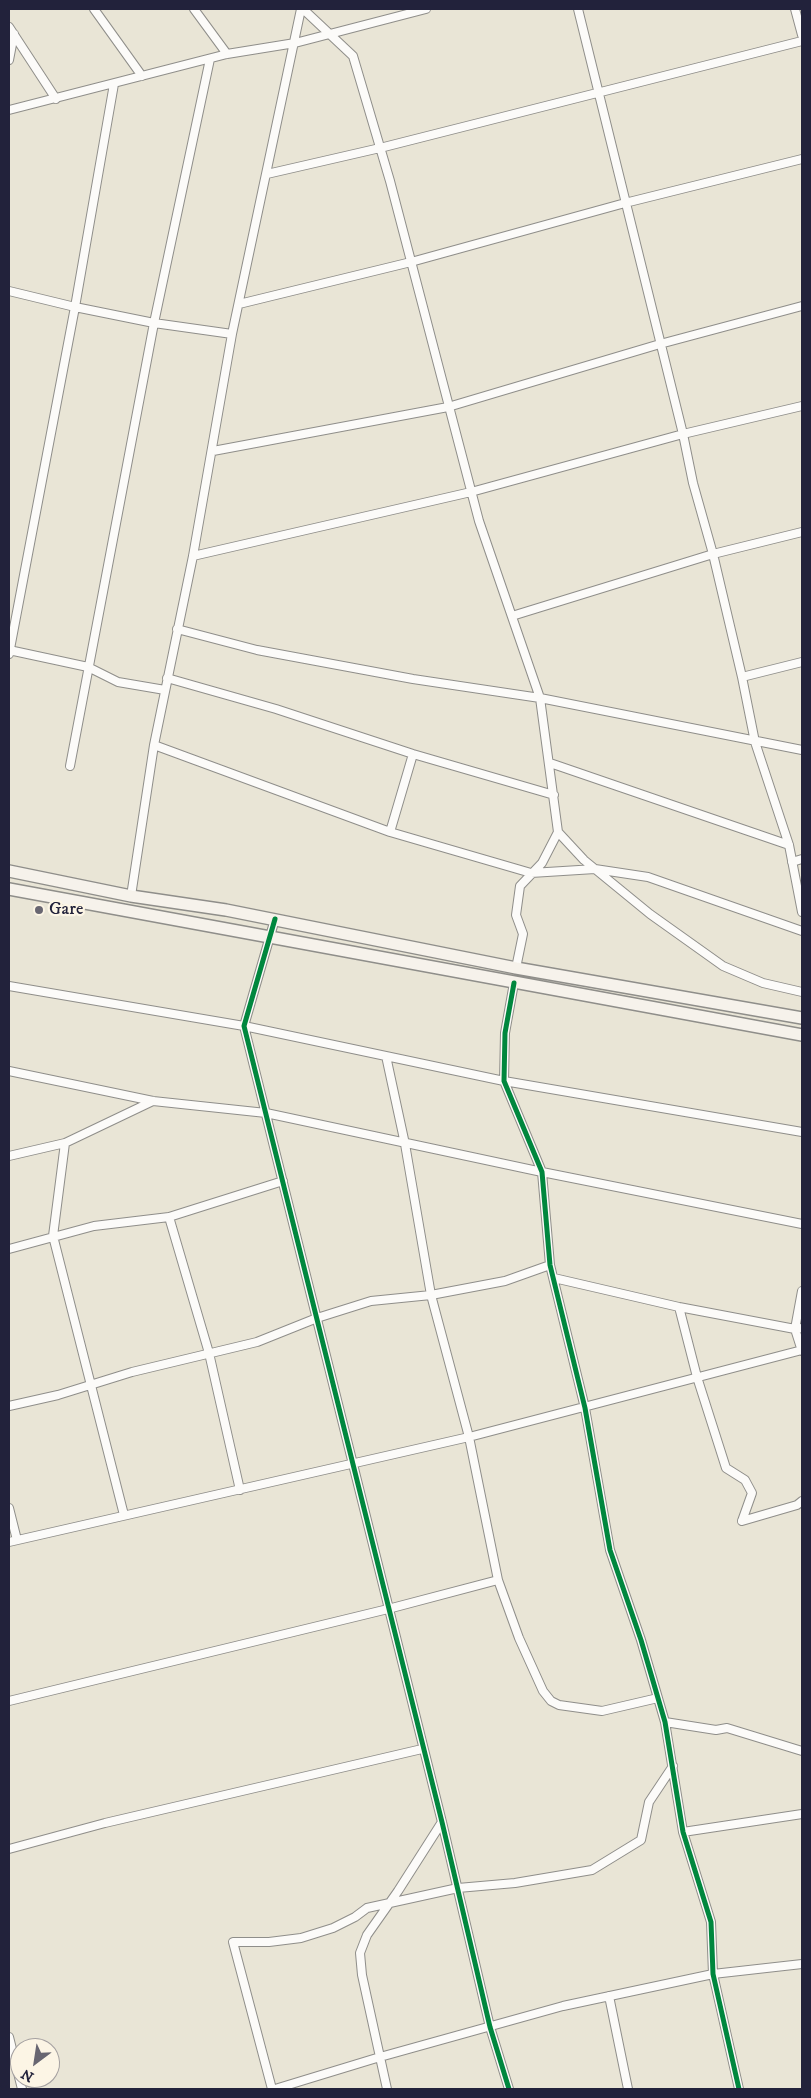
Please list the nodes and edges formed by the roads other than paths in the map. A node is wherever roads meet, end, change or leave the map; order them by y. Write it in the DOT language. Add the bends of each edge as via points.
graph roads {
  1 [pos="94,9"];
  2 [pos="194,9"];
  3 [pos="294,9"];
  4 [pos="426,9"];
  5 [pos="578,9"];
  6 [pos="795,9"];
  7 [pos="301,11"];
  8 [pos="9,27"];
  9 [pos="14,34"];
  10 [pos="330,34"];
  11 [pos="802,35"];
  12 [pos="802,41"];
  13 [pos="295,42"];
  14 [pos="227,54"];
  15 [pos="210,59"];
  16 [pos="9,60"];
  17 [pos="142,76"];
  18 [pos="114,84"];
  19 [pos="597,92"];
  20 [pos="56,99"];
  21 [pos="9,110"];
  22 [pos="380,148"];
  23 [pos="802,159"];
  24 [pos="267,174"];
  25 [pos="625,203"];
  26 [pos="411,262"];
  27 [pos="9,290"];
  28 [pos="239,304"];
  29 [pos="802,306"];
  30 [pos="76,307"];
  31 [pos="154,322"];
  32 [pos="232,334"];
  33 [pos="660,344"];
  34 [pos="802,406"];
  35 [pos="448,407"];
  36 [pos="683,434"];
  37 [pos="213,451"];
  38 [pos="471,492"];
  39 [pos="802,532"];
  40 [pos="713,554"];
  41 [pos="193,556"];
  42 [pos="512,616"];
  43 [pos="177,629"];
  44 [pos="9,652"];
  45 [pos="802,662"];
  46 [pos="88,666"];
  47 [pos="742,677"];
  48 [pos="167,678"];
  49 [pos="165,690"];
  50 [pos="540,698"];
  51 [pos="755,742"];
  52 [pos="154,745"];
  53 [pos="802,750"];
  54 [pos="414,754"];
  55 [pos="550,764"];
  56 [pos="70,766"];
  57 [pos="554,794"];
  58 [pos="390,832"];
  59 [pos="558,832"];
  60 [pos="789,845"];
  61 [pos="802,859"];
  62 [pos="792,862"];
  63 [pos="594,869"];
  64 [pos="9,871"];
  65 [pos="532,873"];
  66 [pos="9,889"];
  67 [pos="131,896"];
  68 [pos="129,912"];
  69 [pos="802,912"];
  70 [pos="275,919"];
  71 [pos="802,930"];
  72 [pos="272,936"];
  73 [pos="516,968"];
  74 [pos="514,983"];
  75 [pos="9,986"];
  76 [pos="802,992"];
  77 [pos="802,1018"];
  78 [pos="244,1026"];
  79 [pos="802,1035"];
  80 [pos="386,1056"];
  81 [pos="9,1071"];
  82 [pos="504,1081"];
  83 [pos="152,1101"];
  84 [pos="266,1113"];
  85 [pos="802,1132"];
  86 [pos="65,1143"];
  87 [pos="405,1144"];
  88 [pos="9,1156"];
  89 [pos="542,1172"];
  90 [pos="283,1182"];
  91 [pos="169,1217"];
  92 [pos="802,1224"];
  93 [pos="54,1236"];
  94 [pos="9,1249"];
  95 [pos="550,1265"];
  96 [pos="554,1278"];
  97 [pos="802,1291"];
  98 [pos="431,1295"];
  99 [pos="679,1307"];
  100 [pos="317,1318"];
  101 [pos="799,1328"];
  102 [pos="802,1350"];
  103 [pos="209,1354"];
  104 [pos="697,1377"];
  105 [pos="92,1384"];
  106 [pos="9,1406"];
  107 [pos="585,1408"];
  108 [pos="468,1437"];
  109 [pos="353,1464"];
  110 [pos="240,1490"];
  111 [pos="802,1502"];
  112 [pos="9,1508"];
  113 [pos="124,1515"];
  114 [pos="13,1541"];
  115 [pos="498,1580"];
  116 [pos="388,1609"];
  117 [pos="658,1698"];
  118 [pos="9,1701"];
  119 [pos="665,1722"];
  120 [pos="422,1749"];
  121 [pos="802,1751"];
  122 [pos="672,1766"];
  123 [pos="802,1814"];
  124 [pos="442,1822"];
  125 [pos="683,1832"];
  126 [pos="9,1849"];
  127 [pos="458,1888"];
  128 [pos="388,1904"];
  129 [pos="802,1964"];
  130 [pos="713,1974"];
  131 [pos="609,1996"];
  132 [pos="490,2027"];
  133 [pos="9,2037"];
  134 [pos="380,2057"];
  135 [pos="22,2089"];
  136 [pos="274,2089"];
  137 [pos="387,2089"];
  138 [pos="509,2089"];
  139 [pos="628,2089"];
  140 [pos="739,2089"];
  1 -- 17 [label="street"];
  2 -- 14 [label="street"];
  3 -- 7 [label="street"];
  4 -- 10 [label="street"];
  5 -- 19 [label="street"];
  6 -- 11 [label="street"];
  7 -- 10 [label="street"];
  7 -- 13 [label="street"];
  8 -- 9 [label="street"];
  9 -- 16 [label="street"];
  9 -- 20 [label="street"];
  10 -- 13 [label="street"];
  10 -- 22 [label="street" via="353,56"];
  12 -- 19 [label="street"];
  13 -- 14 [label="street"];
  13 -- 24 [label="street"];
  14 -- 15 [label="street"];
  15 -- 17 [label="street"];
  15 -- 31 [label="street"];
  17 -- 18 [label="street"];
  18 -- 20 [label="street"];
  18 -- 30 [label="street"];
  19 -- 22 [label="street"];
  19 -- 25 [label="street"];
  20 -- 21 [label="street"];
  22 -- 24 [label="street"];
  22 -- 26 [label="street"];
  23 -- 25 [label="street"];
  24 -- 28 [label="street"];
  25 -- 26 [label="street"];
  25 -- 33 [label="street"];
  26 -- 28 [label="street"];
  26 -- 35 [label="street"];
  27 -- 30 [label="street"];
  28 -- 32 [label="street"];
  29 -- 33 [label="street"];
  30 -- 31 [label="street"];
  30 -- 44 [label="street"];
  31 -- 32 [label="street"];
  31 -- 46 [label="street"];
  32 -- 37 [label="street"];
  33 -- 35 [label="street"];
  33 -- 36 [label="street"];
  34 -- 36 [label="street"];
  35 -- 37 [label="street"];
  35 -- 38 [label="street"];
  36 -- 38 [label="street"];
  36 -- 40 [label="street"];
  37 -- 41 [label="street"];
  38 -- 41 [label="street"];
  38 -- 42 [label="street"];
  39 -- 40 [label="street"];
  40 -- 42 [label="street"];
  40 -- 47 [label="street"];
  41 -- 43 [label="street"];
  42 -- 50 [label="street"];
  43 -- 48 [label="street"];
  43 -- 50 [label="street" via="256,650 412,679"];
  44 -- 46 [label="street"];
  45 -- 47 [label="street"];
  46 -- 49 [label="street" via="118,682"];
  46 -- 56 [label="street"];
  47 -- 51 [label="street"];
  48 -- 49 [label="street"];
  48 -- 54 [label="street"];
  49 -- 52 [label="street"];
  50 -- 51 [label="street"];
  50 -- 55 [label="street"];
  51 -- 53 [label="street"];
  51 -- 60 [label="street"];
  52 -- 58 [label="street"];
  52 -- 67 [label="street"];
  54 -- 57 [label="street"];
  54 -- 58 [label="street"];
  55 -- 57 [label="street"];
  55 -- 60 [label="street"];
  57 -- 59 [label="street"];
  58 -- 65 [label="street"];
  59 -- 63 [label="street"];
  59 -- 65 [label="street" via="542,863"];
  60 -- 62 [label="street"];
  61 -- 62 [label="street"];
  62 -- 69 [label="street"];
  63 -- 65 [label="street"];
  63 -- 71 [label="street" via="648,876"];
  63 -- 76 [label="street" via="723,966 763,983"];
  64 -- 67 [label="main road"];
  65 -- 73 [label="street" via="520,886 516,915 523,934"];
  66 -- 68 [label="main road"];
  67 -- 68 [label="main road"];
  67 -- 70 [label="main road"];
  68 -- 72 [label="main road"];
  70 -- 72 [label="street"];
  70 -- 73 [label="main road"];
  72 -- 74 [label="main road"];
  72 -- 78 [label="street"];
  73 -- 77 [label="main road"];
  74 -- 79 [label="main road"];
  74 -- 82 [label="street" via="505,1033"];
  75 -- 78 [label="street"];
  78 -- 80 [label="street"];
  78 -- 84 [label="street"];
  80 -- 82 [label="street"];
  80 -- 87 [label="street"];
  81 -- 83 [label="street"];
  82 -- 85 [label="street"];
  82 -- 89 [label="street"];
  83 -- 84 [label="street"];
  83 -- 86 [label="street"];
  84 -- 87 [label="street"];
  84 -- 90 [label="street"];
  86 -- 88 [label="street"];
  86 -- 93 [label="street"];
  87 -- 89 [label="street"];
  87 -- 98 [label="street"];
  89 -- 92 [label="street"];
  89 -- 95 [label="street"];
  90 -- 91 [label="street"];
  90 -- 100 [label="street"];
  91 -- 93 [label="street" via="94,1226"];
  91 -- 103 [label="street"];
  93 -- 94 [label="street"];
  93 -- 105 [label="street"];
  95 -- 96 [label="street"];
  95 -- 98 [label="street" via="505,1281"];
  96 -- 99 [label="street"];
  96 -- 107 [label="street"];
  97 -- 101 [label="street"];
  98 -- 100 [label="street" via="371,1301"];
  98 -- 108 [label="street"];
  99 -- 101 [label="street"];
  99 -- 104 [label="street"];
  100 -- 103 [label="street" via="257,1342"];
  100 -- 109 [label="street"];
  101 -- 102 [label="street"];
  102 -- 104 [label="street"];
  103 -- 105 [label="street"];
  103 -- 110 [label="street"];
  104 -- 107 [label="street"];
  104 -- 111 [label="street" via="726,1468 745,1480 752,1494 742,1521"];
  105 -- 106 [label="street"];
  105 -- 113 [label="street"];
  107 -- 108 [label="street"];
  107 -- 117 [label="street" via="610,1550"];
  108 -- 109 [label="street"];
  108 -- 115 [label="street"];
  109 -- 110 [label="street"];
  109 -- 116 [label="street"];
  110 -- 113 [label="street"];
  112 -- 114 [label="street"];
  113 -- 114 [label="street"];
  115 -- 116 [label="street"];
  115 -- 117 [label="street" via="519,1638 543,1691 551,1701 602,1711"];
  116 -- 118 [label="street"];
  116 -- 120 [label="street"];
  117 -- 119 [label="street"];
  119 -- 121 [label="street" via="716,1730 727,1728"];
  119 -- 122 [label="street"];
  120 -- 124 [label="street"];
  120 -- 126 [label="street" via="105,1822"];
  122 -- 125 [label="street"];
  122 -- 127 [label="street" via="649,1802 641,1840 603,1866 515,1883"];
  123 -- 125 [label="street"];
  124 -- 127 [label="street"];
  124 -- 128 [label="street"];
  125 -- 130 [label="street" via="711,1922"];
  127 -- 128 [label="street"];
  127 -- 132 [label="street"];
  128 -- 134 [label="street" via="367,1935 360,1953"];
  128 -- 136 [label="street" via="367,1908 333,1928 301,1938 233,1942"];
  129 -- 130 [label="street"];
  130 -- 131 [label="street"];
  130 -- 140 [label="street"];
  131 -- 132 [label="street"];
  131 -- 139 [label="street"];
  132 -- 134 [label="street"];
  132 -- 138 [label="street"];
  133 -- 135 [label="street"];
  134 -- 136 [label="street"];
  134 -- 137 [label="street"];
}
